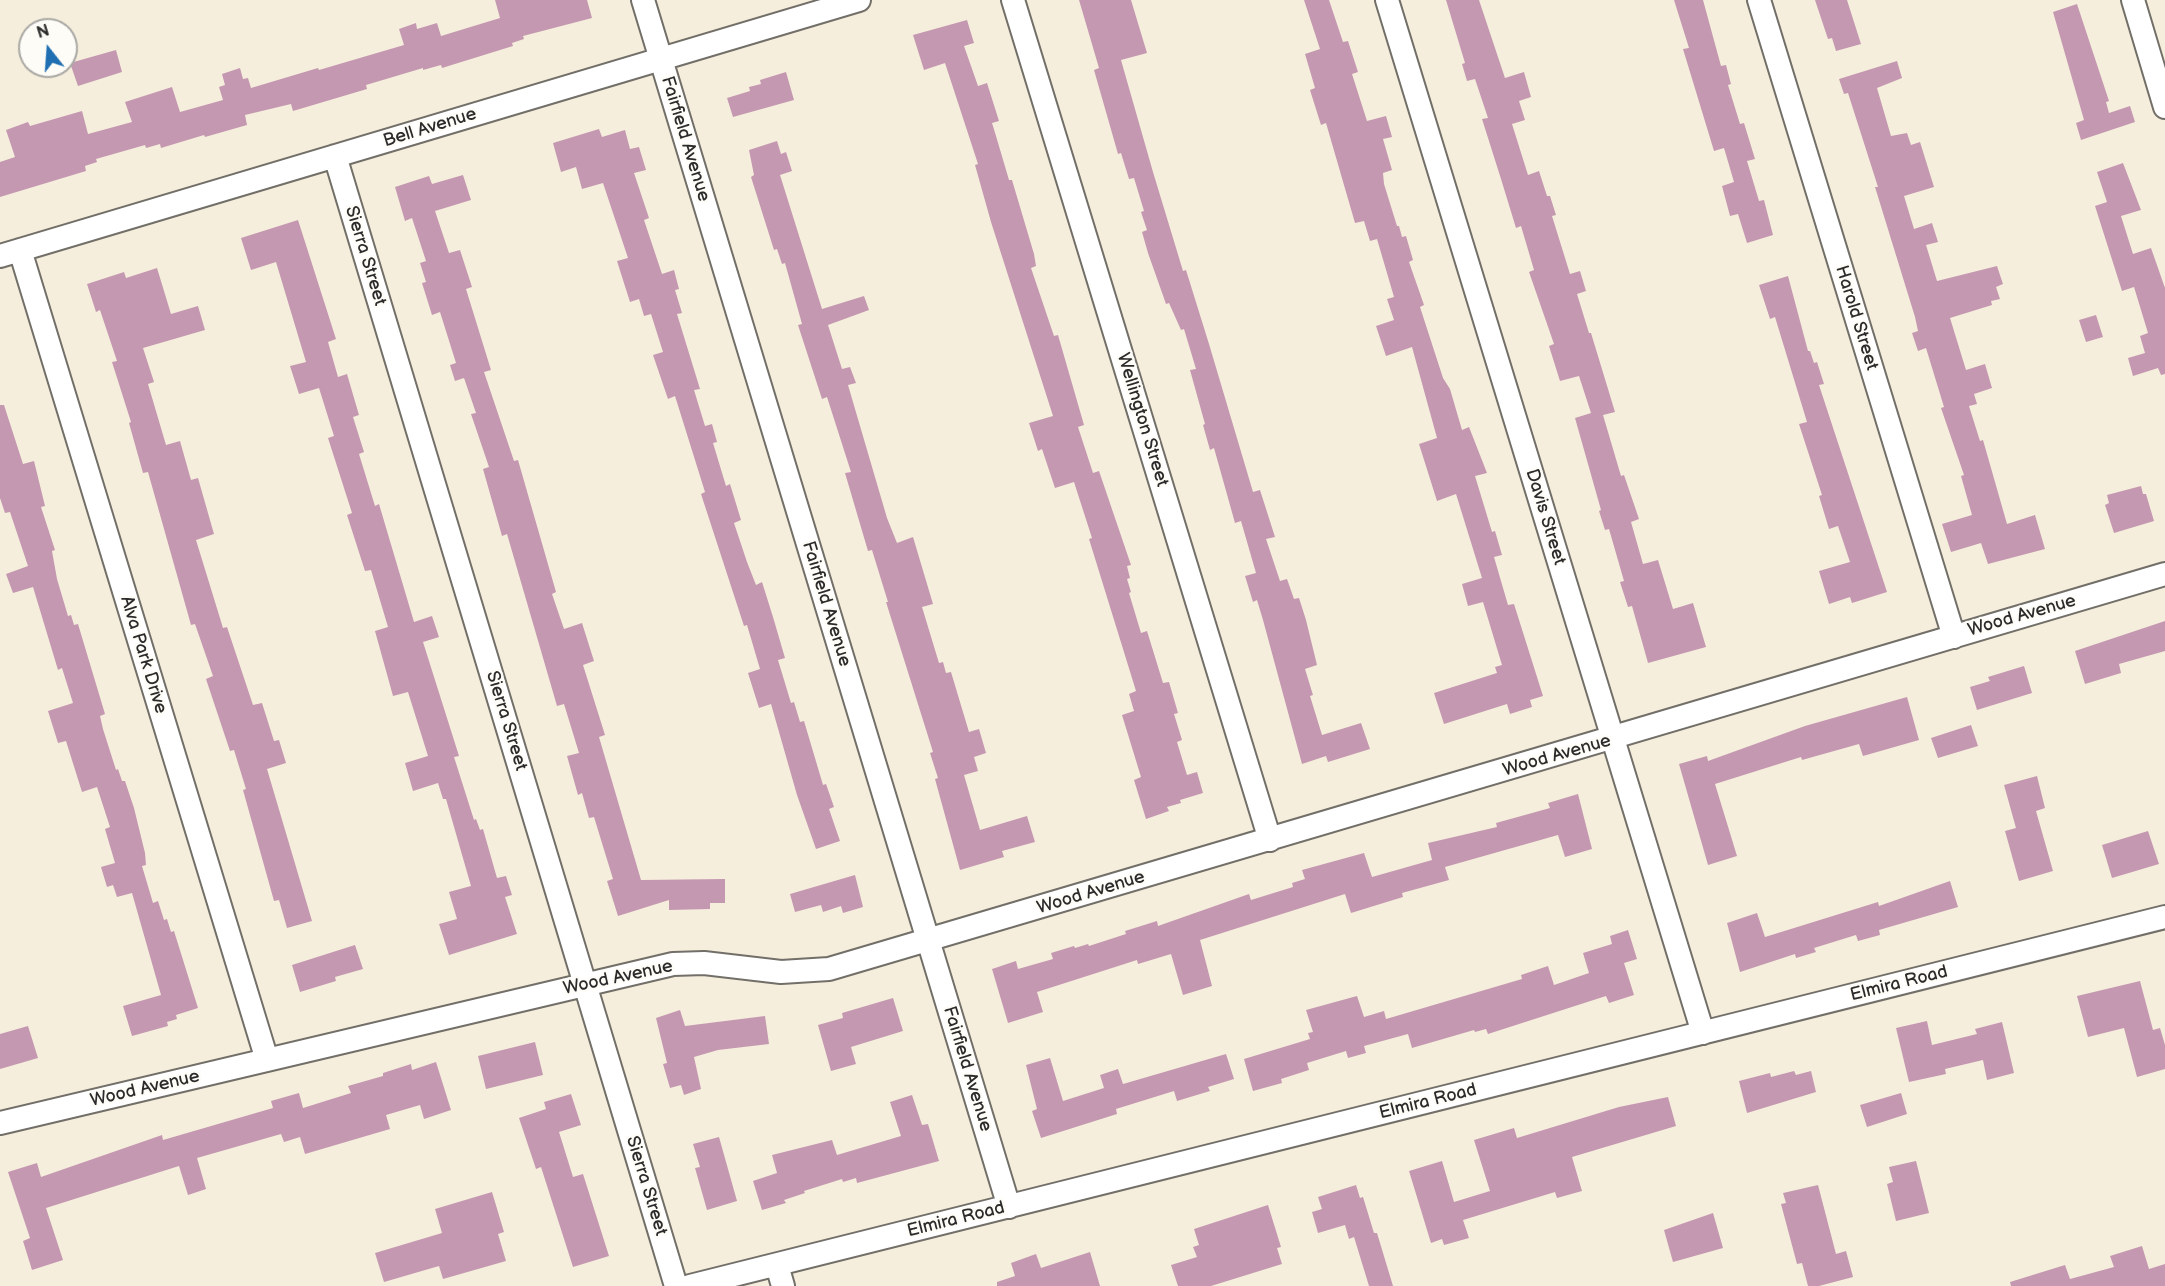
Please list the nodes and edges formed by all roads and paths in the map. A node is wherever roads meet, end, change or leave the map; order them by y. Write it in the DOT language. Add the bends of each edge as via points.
graph roads {
  1 [pos="643,0"];
  2 [pos="859,0"];
  3 [pos="1013,0"];
  4 [pos="1387,0"];
  5 [pos="1759,0"];
  6 [pos="2133,0"];
  7 [pos="660,58"];
  8 [pos="2165,106"];
  9 [pos="335,156"];
  10 [pos="10,253"];
  11 [pos="2165,574"];
  12 [pos="1954,637"];
  13 [pos="1612,740"];
  14 [pos="1270,840"];
  15 [pos="2165,917"];
  16 [pos="928,942"];
  17 [pos="586,984"];
  18 [pos="1703,1033"];
  19 [pos="267,1060"];
  20 [pos="0,1123"];
  21 [pos="1009,1207"];
  22 [pos="780,1275"];
  23 [pos="676,1286"];
  24 [pos="690,1286"];
  1 -- 7 [label="street, Fairfield Avenue"];
  2 -- 7 [label="street, Bell Avenue"];
  3 -- 14 [label="street, Wellington Street"];
  4 -- 13 [label="street, Davis Street"];
  5 -- 12 [label="street, Harold Street"];
  6 -- 8 [label="street"];
  7 -- 9 [label="street, Bell Avenue"];
  7 -- 16 [label="street, Fairfield Avenue"];
  9 -- 10 [label="street, Bell Avenue"];
  9 -- 17 [label="street, Sierra Street"];
  10 -- 19 [label="street, Alva Park Drive"];
  11 -- 12 [label="street, Wood Avenue"];
  12 -- 13 [label="street, Wood Avenue"];
  13 -- 14 [label="street, Wood Avenue"];
  13 -- 18 [label="street, Davis Street"];
  14 -- 16 [label="street, Wood Avenue"];
  15 -- 18 [label="street, Elmira Road"];
  16 -- 17 [label="street, Wood Avenue" via="829,969 781,972 704,963 673,964"];
  16 -- 21 [label="street, Fairfield Avenue"];
  17 -- 19 [label="street, Wood Avenue"];
  17 -- 23 [label="street, Sierra Street"];
  18 -- 21 [label="street, Elmira Road"];
  19 -- 20 [label="street, Wood Avenue"];
  21 -- 22 [label="street, Elmira Road"];
  22 -- 24 [label="street, Elmira Road"];
}
